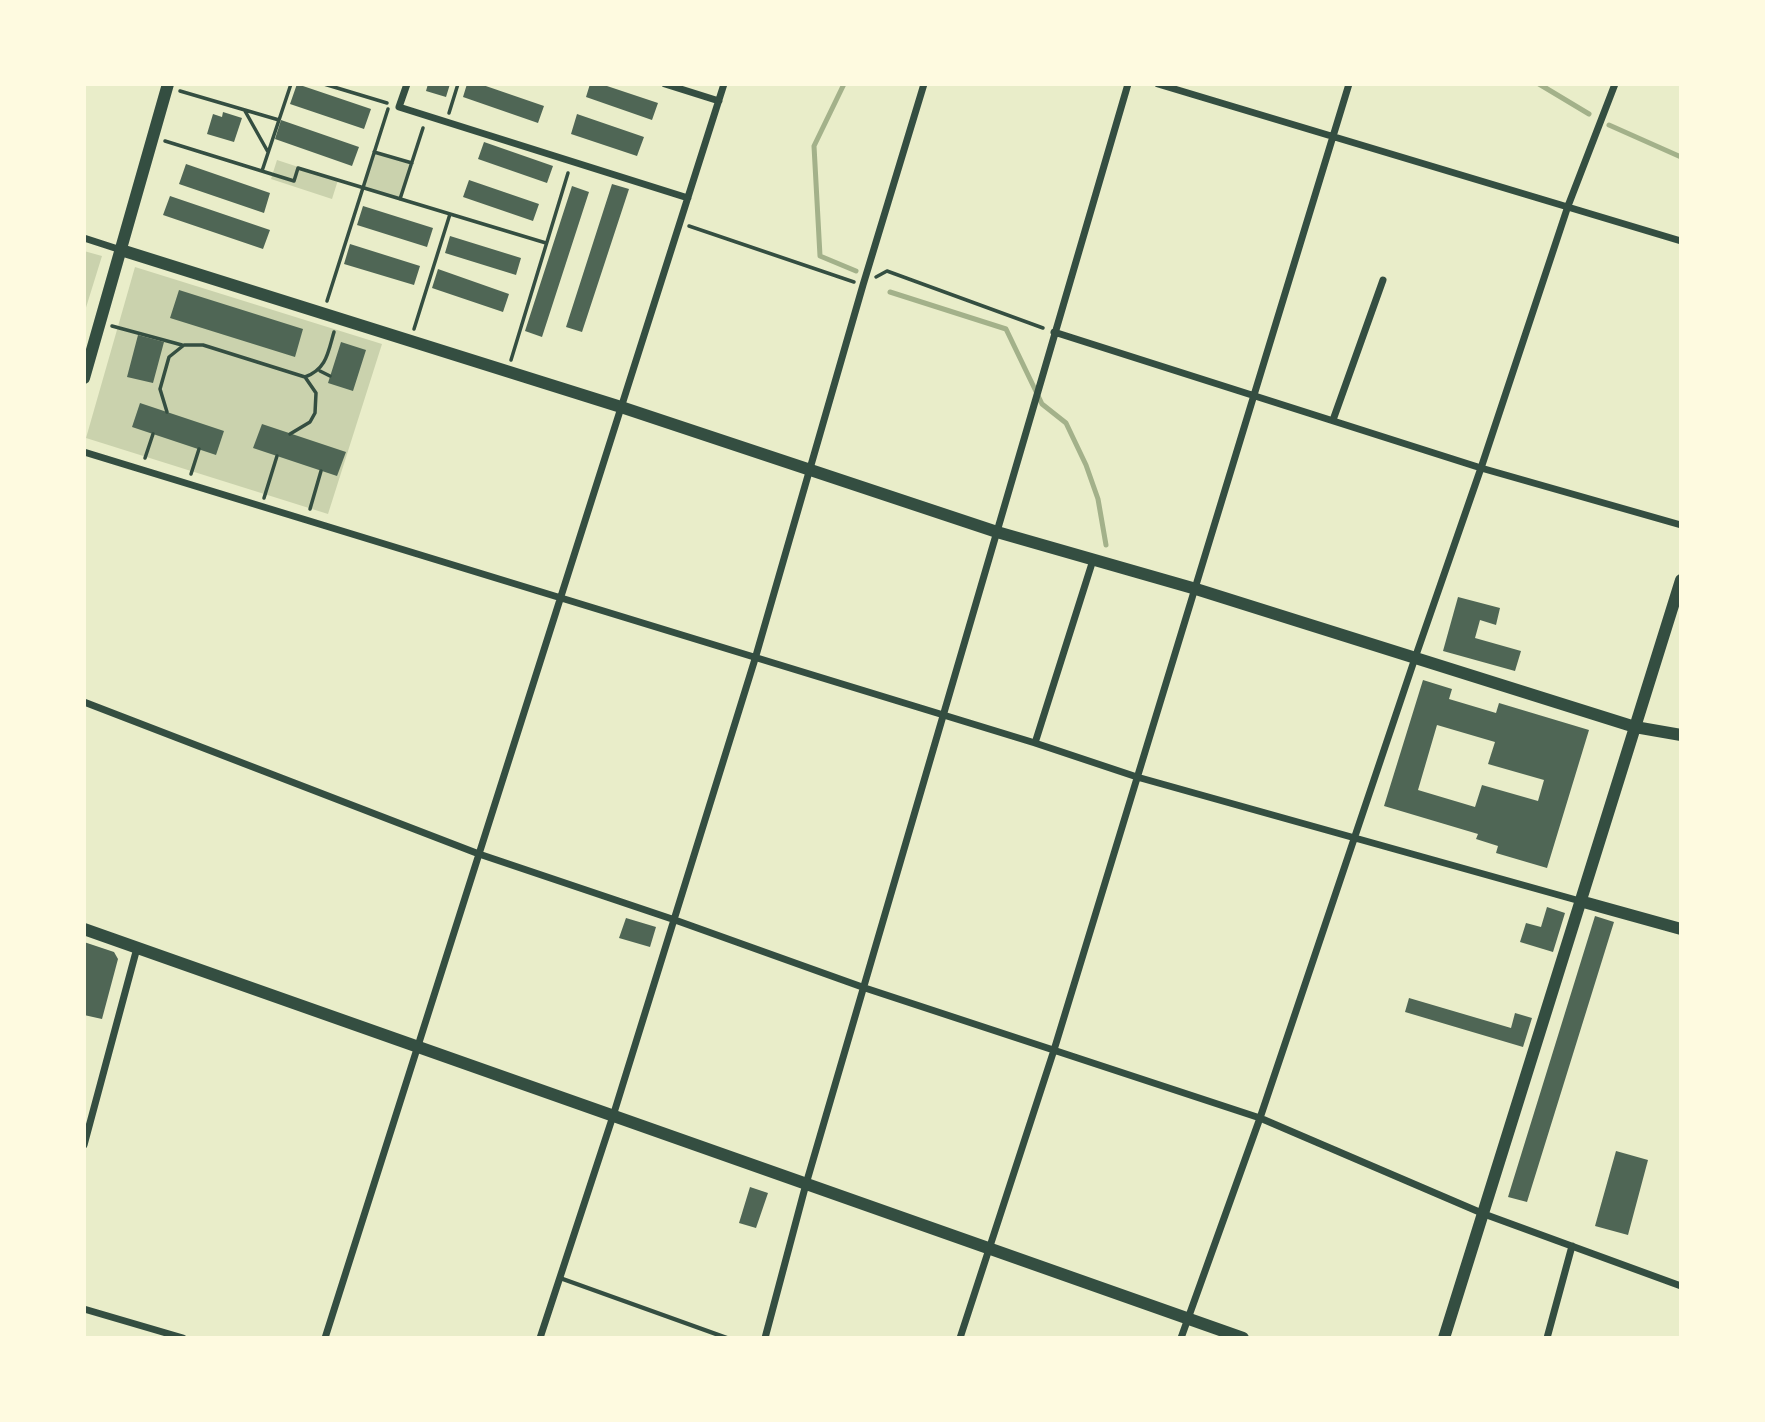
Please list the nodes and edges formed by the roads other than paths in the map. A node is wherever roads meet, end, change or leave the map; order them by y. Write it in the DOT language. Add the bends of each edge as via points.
graph roads {
  1 [pos="407,84"];
  2 [pos="665,84"];
  3 [pos="724,84"];
  4 [pos="924,84"];
  5 [pos="1128,84"];
  6 [pos="1158,84"];
  7 [pos="1349,84"];
  8 [pos="1615,84"];
  9 [pos="167,86"];
  10 [pos="719,101"];
  11 [pos="1334,137"];
  12 [pos="688,198"];
  13 [pos="1568,206"];
  14 [pos="84,237"];
  15 [pos="1681,240"];
  16 [pos="121,250"];
  17 [pos="1383,280"];
  18 [pos="1054,332"];
  19 [pos="84,378"];
  20 [pos="1256,396"];
  21 [pos="621,407"];
  22 [pos="1333,421"];
  23 [pos="84,452"];
  24 [pos="1481,468"];
  25 [pos="810,471"];
  26 [pos="1681,525"];
  27 [pos="997,532"];
  28 [pos="1093,560"];
  29 [pos="1681,580"];
  30 [pos="1196,589"];
  31 [pos="561,597"];
  32 [pos="1415,658"];
  33 [pos="755,659"];
  34 [pos="84,702"];
  35 [pos="943,716"];
  36 [pos="1635,727"];
  37 [pos="1681,735"];
  38 [pos="1035,743"];
  39 [pos="1137,777"];
  40 [pos="1355,839"];
  41 [pos="479,854"];
  42 [pos="1580,901"];
  43 [pos="675,920"];
  44 [pos="84,929"];
  45 [pos="1681,929"];
  46 [pos="137,948"];
  47 [pos="865,988"];
  48 [pos="418,1047"];
  49 [pos="1054,1050"];
  50 [pos="613,1116"];
  51 [pos="1260,1118"];
  52 [pos="84,1145"];
  53 [pos="806,1184"];
  54 [pos="1484,1214"];
  55 [pos="1572,1246"];
  56 [pos="988,1248"];
  57 [pos="560,1278"];
  58 [pos="1681,1286"];
  59 [pos="84,1310"];
  60 [pos="1188,1319"];
  61 [pos="183,1338"];
  62 [pos="325,1338"];
  63 [pos="540,1338"];
  64 [pos="727,1338"];
  65 [pos="765,1338"];
  66 [pos="960,1338"];
  67 [pos="1181,1338"];
  68 [pos="1243,1338"];
  69 [pos="1444,1338"];
  70 [pos="1547,1338"];
  1 -- 12 [label="street" via="399,107"];
  2 -- 10 [label="street"];
  3 -- 10 [label="street"];
  4 -- 25 [label="street"];
  5 -- 18 [label="street"];
  6 -- 11 [label="street"];
  7 -- 11 [label="street"];
  8 -- 13 [label="street"];
  9 -- 16 [label="street"];
  10 -- 12 [label="street"];
  11 -- 13 [label="street"];
  11 -- 20 [label="street"];
  12 -- 21 [label="street"];
  13 -- 15 [label="street"];
  13 -- 24 [label="street"];
  14 -- 16 [label="street"];
  16 -- 19 [label="street"];
  16 -- 21 [label="street"];
  17 -- 22 [label="street"];
  18 -- 20 [label="street"];
  18 -- 27 [label="street"];
  20 -- 22 [label="street"];
  20 -- 30 [label="street"];
  21 -- 25 [label="street"];
  21 -- 31 [label="street"];
  22 -- 24 [label="street"];
  23 -- 31 [label="street"];
  24 -- 26 [label="street"];
  24 -- 32 [label="street"];
  25 -- 27 [label="street"];
  25 -- 33 [label="street"];
  27 -- 28 [label="street"];
  27 -- 35 [label="street"];
  28 -- 30 [label="street"];
  28 -- 38 [label="street"];
  29 -- 36 [label="street"];
  30 -- 32 [label="street"];
  30 -- 39 [label="street"];
  31 -- 33 [label="street"];
  31 -- 41 [label="street"];
  32 -- 36 [label="street"];
  32 -- 40 [label="street"];
  33 -- 35 [label="street"];
  33 -- 43 [label="street"];
  34 -- 41 [label="street"];
  35 -- 38 [label="street"];
  35 -- 47 [label="street"];
  36 -- 37 [label="street"];
  36 -- 42 [label="street"];
  38 -- 39 [label="street"];
  39 -- 40 [label="street"];
  39 -- 49 [label="street"];
  40 -- 42 [label="street"];
  40 -- 51 [label="street"];
  41 -- 43 [label="street"];
  41 -- 48 [label="street"];
  42 -- 45 [label="street"];
  42 -- 54 [label="street"];
  43 -- 47 [label="street"];
  43 -- 50 [label="street"];
  44 -- 46 [label="street"];
  46 -- 48 [label="street"];
  46 -- 52 [label="street"];
  47 -- 49 [label="street"];
  47 -- 53 [label="street"];
  48 -- 50 [label="street"];
  48 -- 62 [label="street"];
  49 -- 51 [label="street"];
  49 -- 56 [label="street"];
  50 -- 53 [label="street"];
  50 -- 57 [label="street"];
  51 -- 54 [label="street"];
  51 -- 60 [label="street"];
  53 -- 56 [label="street"];
  53 -- 65 [label="street"];
  54 -- 55 [label="street"];
  54 -- 69 [label="street"];
  55 -- 58 [label="street"];
  55 -- 70 [label="street"];
  56 -- 60 [label="street"];
  56 -- 66 [label="street"];
  57 -- 63 [label="street"];
  57 -- 64 [label="lane"];
  59 -- 61 [label="street"];
  60 -- 67 [label="street"];
  60 -- 68 [label="street"];
}
